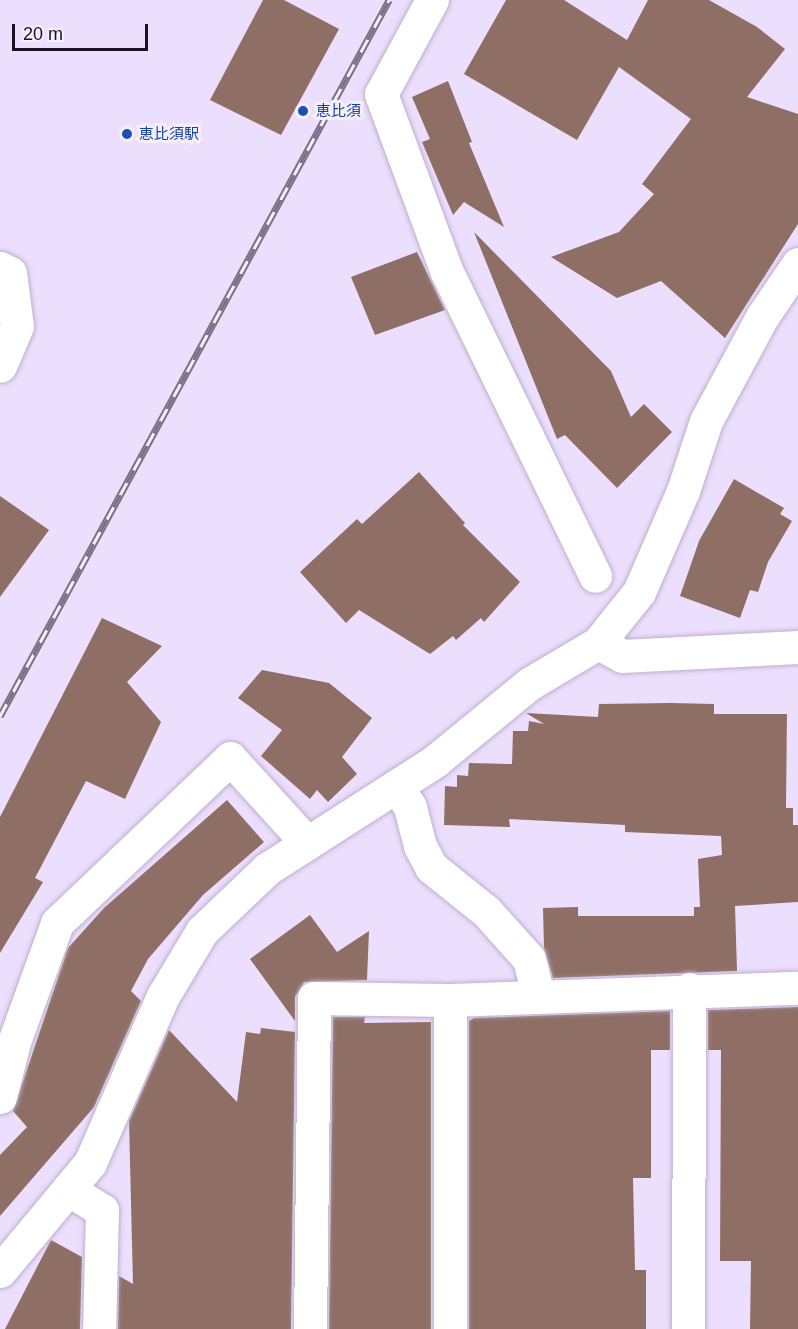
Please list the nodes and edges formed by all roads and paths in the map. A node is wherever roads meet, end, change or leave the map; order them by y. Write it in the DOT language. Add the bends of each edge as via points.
graph roads {
  1 [pos="432,0"];
  2 [pos="798,264"];
  3 [pos="0,268"];
  4 [pos="0,366"];
  5 [pos="595,576"];
  6 [pos="598,643"];
  7 [pos="798,647"];
  8 [pos="396,786"];
  9 [pos="307,843"];
  10 [pos="798,988"];
  11 [pos="688,989"];
  12 [pos="538,996"];
  13 [pos="450,1000"];
  14 [pos="0,1096"];
  15 [pos="68,1189"];
  16 [pos="0,1272"];
  17 [pos="99,1329"];
  18 [pos="310,1329"];
  19 [pos="450,1329"];
  20 [pos="688,1329"];
  1 -- 5 [label="street" via="381,94 447,272"];
  2 -- 6 [label="street" via="762,317 706,421 683,491 639,592"];
  3 -- 4 [label="street" via="10,273 17,326"];
  6 -- 7 [label="street" via="622,656"];
  6 -- 8 [label="street" via="529,684 435,760"];
  8 -- 9 [label="street"];
  8 -- 12 [label="street" via="410,807 420,846 431,867 486,911 529,959"];
  9 -- 14 [label="street" via="230,758 57,923"];
  9 -- 15 [label="street" via="267,869 202,932 163,996 90,1163"];
  10 -- 11 [label="street"];
  11 -- 12 [label="street"];
  11 -- 20 [label="street"];
  12 -- 13 [label="street"];
  13 -- 18 [label="street" via="314,998"];
  13 -- 19 [label="street"];
  15 -- 16 [label="street"];
  15 -- 17 [label="street" via="102,1210"];
}
